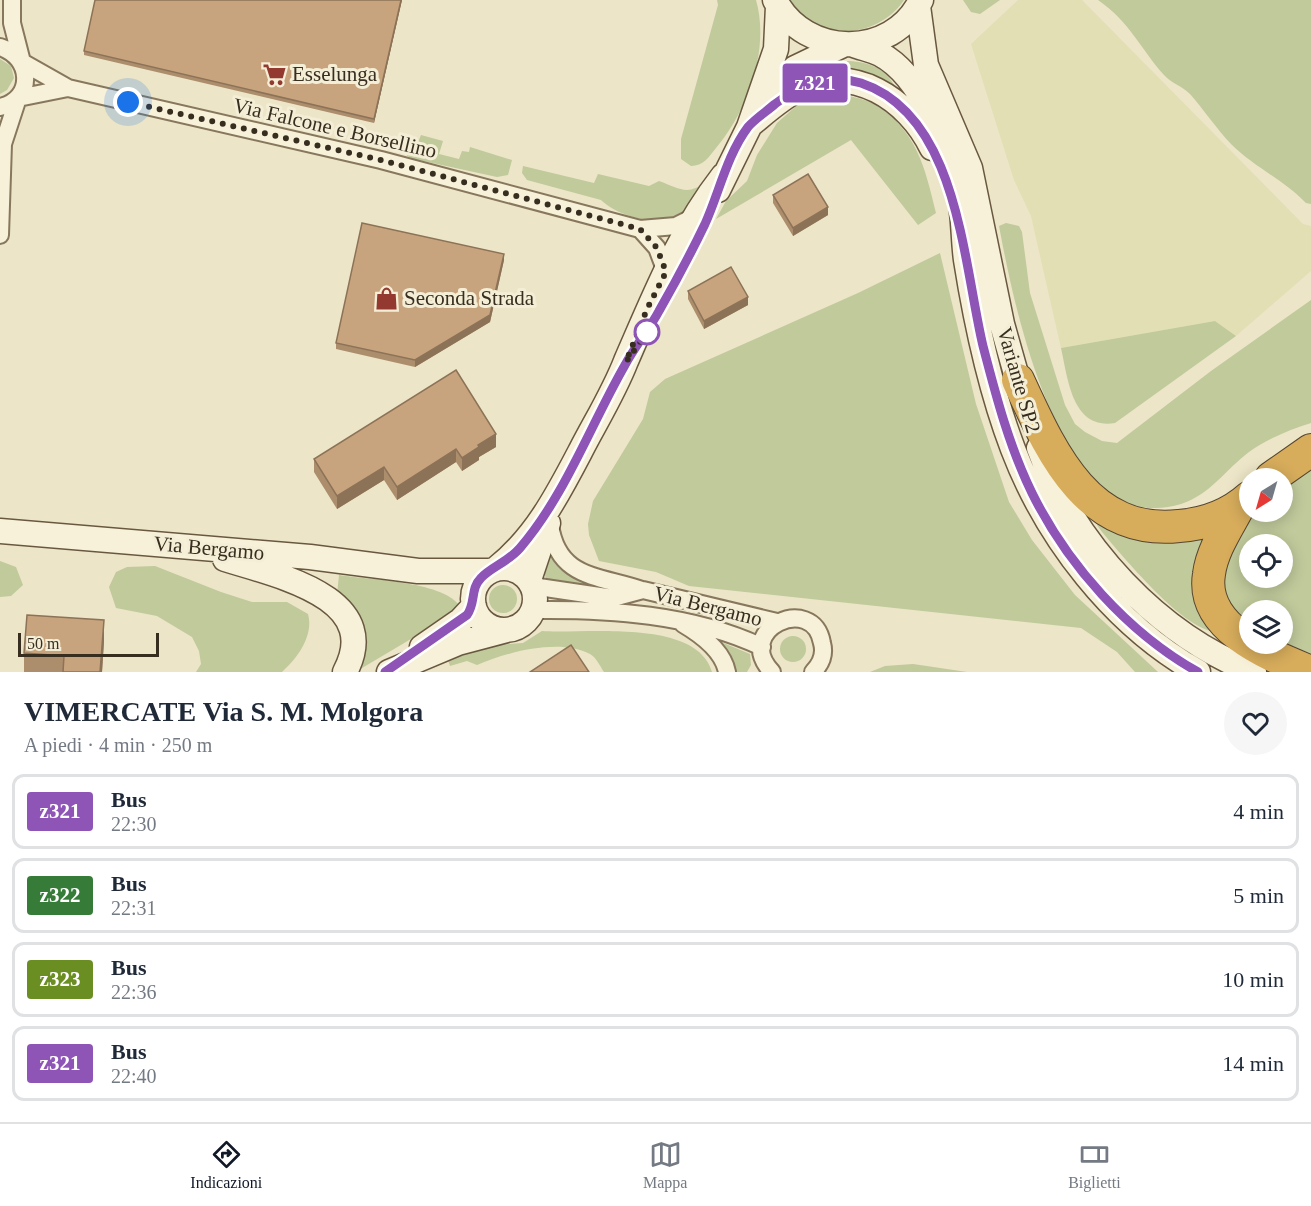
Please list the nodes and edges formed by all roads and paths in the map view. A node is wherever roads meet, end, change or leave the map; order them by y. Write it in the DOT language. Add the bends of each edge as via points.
graph roads {
  1 [pos="776,3"];
  2 [pos="920,3"];
  3 [pos="11,4"];
  4 [pos="0,24"];
  5 [pos="848,45"];
  6 [pos="0,47"];
  7 [pos="22,62"];
  8 [pos="68,88"];
  9 [pos="18,98"];
  10 [pos="0,106"];
  11 [pos="749,127"];
  12 [pos="2,141"];
  13 [pos="723,176"];
  14 [pos="694,217"];
  15 [pos="640,229"];
  16 [pos="0,235"];
  17 [pos="966,259"];
  18 [pos="666,272"];
  19 [pos="626,362"];
  20 [pos="1018,380"];
  21 [pos="1311,450"];
  22 [pos="1285,468"];
  23 [pos="1239,504"];
  24 [pos="1239,510"];
  25 [pos="552,511"];
  26 [pos="0,531"];
  27 [pos="183,545"];
  28 [pos="493,570"];
  29 [pos="418,571"];
  30 [pos="531,583"];
  31 [pos="1098,587"];
  32 [pos="643,590"];
  33 [pos="473,603"];
  34 [pos="533,610"];
  35 [pos="674,620"];
  36 [pos="777,622"];
  37 [pos="507,630"];
  38 [pos="762,647"];
  39 [pos="823,656"];
  40 [pos="766,669"];
  41 [pos="345,672"];
  42 [pos="387,672"];
  43 [pos="727,672"];
  44 [pos="813,672"];
  45 [pos="828,672"];
  46 [pos="1175,672"];
  47 [pos="1198,672"];
  48 [pos="1254,672"];
  49 [pos="1311,672"];
  1 -- 5 [label="street, Variante SP2" via="809,36"];
  1 -- 11 [label="street" via="776,49"];
  2 -- 5 [label="street" via="888,35"];
  2 -- 20 [label="street, Variante SP2" via="926,65 970,168 1002,324"];
  3 -- 4 [label="street"];
  3 -- 7 [label="street"];
  5 -- 11 [label="street" via="795,68"];
  5 -- 17 [label="street, Variante SP2" via="880,54 898,69 934,120 959,194"];
  6 -- 7 [label="street"];
  7 -- 8 [label="street"];
  7 -- 9 [label="street" via="26,81"];
  8 -- 9 [label="street, Via Falcone e Borsellino"];
  8 -- 15 [label="street, Via Falcone e Borsellino" via="381,160"];
  9 -- 10 [label="street, Via Falcone e Borsellino"];
  9 -- 12 [label="street"];
  11 -- 13 [label="street"];
  11 -- 17 [label="street" via="787,96 813,83 855,82 884,94 909,114 926,136 947,187"];
  12 -- 16 [label="street"];
  13 -- 14 [label="street"];
  13 -- 19 [label="street" via="704,224 658,315"];
  14 -- 15 [label="street, Via Falcone e Borsellino" via="675,226"];
  14 -- 18 [label="street"];
  15 -- 18 [label="street" via="657,248"];
  17 -- 31 [label="street, Variante SP2" via="982,341 1013,450 1053,530"];
  18 -- 19 [label="street"];
  19 -- 25 [label="street"];
  20 -- 23 [label="highway" via="1049,447 1070,477 1112,514 1139,525 1176,527 1219,517"];
  20 -- 48 [label="street, Variante SP2" via="1041,453 1070,510 1102,556 1166,621 1216,654"];
  21 -- 22 [label="highway"];
  24 -- 49 [label="highway" via="1215,552 1209,574 1212,601 1253,648"];
  25 -- 28 [label="street" via="519,549"];
  25 -- 30 [label="street"];
  25 -- 32 [label="street" via="553,544 569,566"];
  26 -- 27 [label="street, Via Bergamo"];
  27 -- 29 [label="street, Via Bergamo"];
  27 -- 41 [label="street" via="303,585 332,602 343,611 352,628 354,650"];
  28 -- 29 [label="street, Via Bergamo"];
  28 -- 30 [label="street" via="515,570"];
  28 -- 33 [label="street" via="477,584"];
  29 -- 33 [label="street, Via Bergamo"];
  30 -- 32 [label="street, Via Bergamo" via="613,598"];
  30 -- 34 [label="street"];
  31 -- 46 [label="street"];
  31 -- 47 [label="street, Variante SP2" via="1140,630"];
  32 -- 36 [label="street, Via Bergamo"];
  33 -- 37 [label="street" via="486,624"];
  33 -- 42 [label="street" via="462,620"];
  34 -- 35 [label="street, Via Bergamo" via="579,610"];
  34 -- 37 [label="street" via="523,624"];
  35 -- 38 [label="street, Via Bergamo" via="714,627"];
  35 -- 43 [label="street" via="702,636 717,652"];
  36 -- 38 [label="street" via="766,633"];
  36 -- 39 [label="street, Via Bergamo" via="794,618 810,624 821,638"];
  37 -- 42 [label="street" via="427,654"];
  38 -- 40 [label="street"];
  39 -- 44 [label="street"];
  39 -- 45 [label="street, Via Bergamo"];
}
